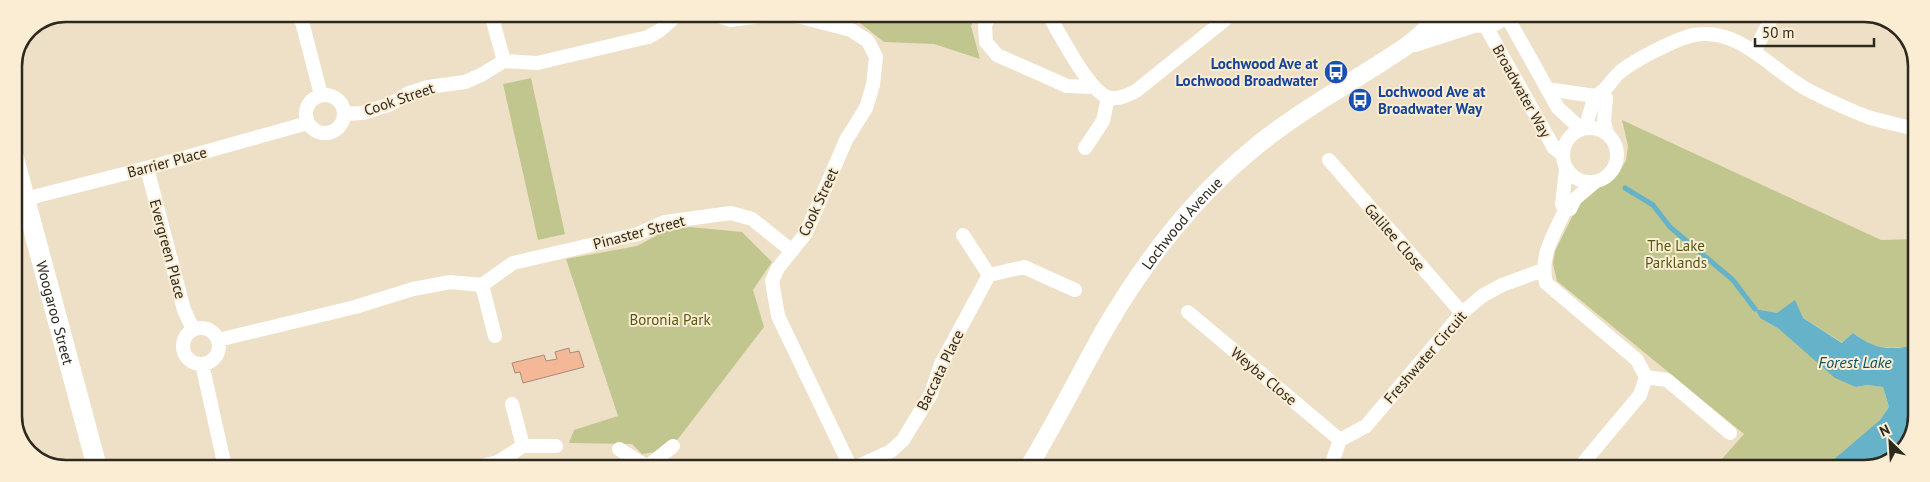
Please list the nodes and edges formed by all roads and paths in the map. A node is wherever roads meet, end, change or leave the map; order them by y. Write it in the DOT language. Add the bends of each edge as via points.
graph roads {
  1 [pos="302,22"];
  2 [pos="493,22"];
  3 [pos="669,22"];
  4 [pos="817,22"];
  5 [pos="987,22"];
  6 [pos="1053,22"];
  7 [pos="1222,22"];
  8 [pos="1435,22"];
  9 [pos="1473,22"];
  10 [pos="1477,22"];
  11 [pos="1482,22"];
  12 [pos="1496,22"];
  13 [pos="1509,22"];
  14 [pos="1769,22"];
  15 [pos="1407,46"];
  16 [pos="1754,52"];
  17 [pos="504,61"];
  18 [pos="1092,87"];
  19 [pos="1547,88"];
  20 [pos="1599,94"];
  21 [pos="321,95"];
  22 [pos="1108,97"];
  23 [pos="344,114"];
  24 [pos="308,124"];
  25 [pos="1907,127"];
  26 [pos="1583,129"];
  27 [pos="1607,134"];
  28 [pos="1085,148"];
  29 [pos="1562,154"];
  30 [pos="1330,160"];
  31 [pos="147,168"];
  32 [pos="1566,170"];
  33 [pos="1595,182"];
  34 [pos="22,189"];
  35 [pos="25,199"];
  36 [pos="1565,210"];
  37 [pos="963,235"];
  38 [pos="792,251"];
  39 [pos="1543,270"];
  40 [pos="989,275"];
  41 [pos="482,285"];
  42 [pos="1075,290"];
  43 [pos="1188,312"];
  44 [pos="1462,313"];
  45 [pos="193,329"];
  46 [pos="495,336"];
  47 [pos="218,340"];
  48 [pos="202,364"];
  49 [pos="1646,377"];
  50 [pos="512,404"];
  51 [pos="1730,433"];
  52 [pos="1340,440"];
  53 [pos="523,446"];
  54 [pos="556,446"];
  55 [pos="673,446"];
  56 [pos="619,449"];
  57 [pos="95,460"];
  58 [pos="223,460"];
  59 [pos="501,460"];
  60 [pos="636,460"];
  61 [pos="656,460"];
  62 [pos="848,460"];
  63 [pos="872,460"];
  64 [pos="1033,460"];
  65 [pos="1333,460"];
  66 [pos="1586,460"];
  1 -- 21 [label="street"];
  2 -- 17 [label="street"];
  3 -- 17 [label="street" via="648,37 537,63"];
  4 -- 38 [label="street, Cook Street" via="851,30 868,40 876,57 873,85 866,108 846,140 806,233"];
  5 -- 18 [label="street" via="986,42 997,55 1067,86"];
  6 -- 18 [label="street"];
  7 -- 22 [label="street" via="1136,91 1123,97"];
  8 -- 15 [label="street, Lochwood Avenue"];
  9 -- 15 [label="street, Lochwood Avenue"];
  10 -- 29 [label="street, Broadwater Way" via="1554,148"];
  11 -- 12 [label="street, Lochwood Avenue"];
  13 -- 19 [label="street, Broadwater Way"];
  14 -- 16 [label="street"];
  15 -- 64 [label="street, Lochwood Avenue" via="1299,114 1254,148 1210,189 1168,236 1135,281 1105,328"];
  16 -- 20 [label="street" via="1729,38 1693,35 1632,64"];
  16 -- 25 [label="street" via="1809,91 1868,116"];
  17 -- 23 [label="street, Cook Street" via="465,82 428,86 363,113"];
  18 -- 22 [label="street"];
  19 -- 20 [label="street, Broadwater Way"];
  19 -- 26 [label="street, Broadwater Way" via="1558,108"];
  20 -- 26 [label="street"];
  20 -- 27 [label="street" via="1606,98 1604,121"];
  21 -- 23 [label="street" via="340,101"];
  21 -- 24 [label="street" via="308,106"];
  22 -- 28 [label="street" via="1103,120"];
  23 -- 24 [label="street" via="340,126 329,133 317,132"];
  24 -- 31 [label="street, Barrier Place"];
  26 -- 27 [label="street, Broadwater Way" via="1597,129"];
  26 -- 29 [label="street, Broadwater Way" via="1568,139"];
  27 -- 33 [label="street" via="1616,146 1617,162 1609,175"];
  29 -- 32 [label="street, Broadwater Way"];
  30 -- 44 [label="street, Galilee Close"];
  31 -- 35 [label="street, Barrier Place"];
  31 -- 45 [label="street, Evergreen Place" via="184,310"];
  32 -- 33 [label="street" via="1579,181"];
  32 -- 36 [label="street" via="1562,204"];
  33 -- 36 [label="street" via="1575,199 1570,209"];
  34 -- 35 [label="main road, Woogaroo Street"];
  35 -- 57 [label="main road, Woogaroo Street"];
  36 -- 39 [label="street" via="1545,255"];
  37 -- 40 [label="street"];
  38 -- 41 [label="street, Pinaster Street" via="752,219 731,213 665,222 638,234 513,264"];
  38 -- 62 [label="street, Cook Street" via="772,281 778,316"];
  39 -- 44 [label="street, Freshwater Circuit" via="1502,285"];
  39 -- 49 [label="street" via="1546,283 1637,360"];
  40 -- 42 [label="street" via="1024,267"];
  40 -- 63 [label="street, Baccata Place" via="941,364 932,394 903,440 891,452"];
  41 -- 46 [label="street"];
  41 -- 47 [label="street" via="450,282 413,289 355,307"];
  43 -- 52 [label="street, Weyba Close"];
  44 -- 52 [label="street, Freshwater Circuit" via="1366,426"];
  45 -- 47 [label="street" via="209,330"];
  45 -- 48 [label="street" via="184,338 183,351 190,361"];
  47 -- 48 [label="street" via="217,354"];
  48 -- 58 [label="street"];
  49 -- 51 [label="street" via="1667,380"];
  49 -- 66 [label="street" via="1640,395"];
  50 -- 53 [label="street"];
  52 -- 65 [label="street"];
  53 -- 54 [label="street"];
  53 -- 59 [label="street"];
  55 -- 61 [label="street"];
  56 -- 60 [label="street"];
}
